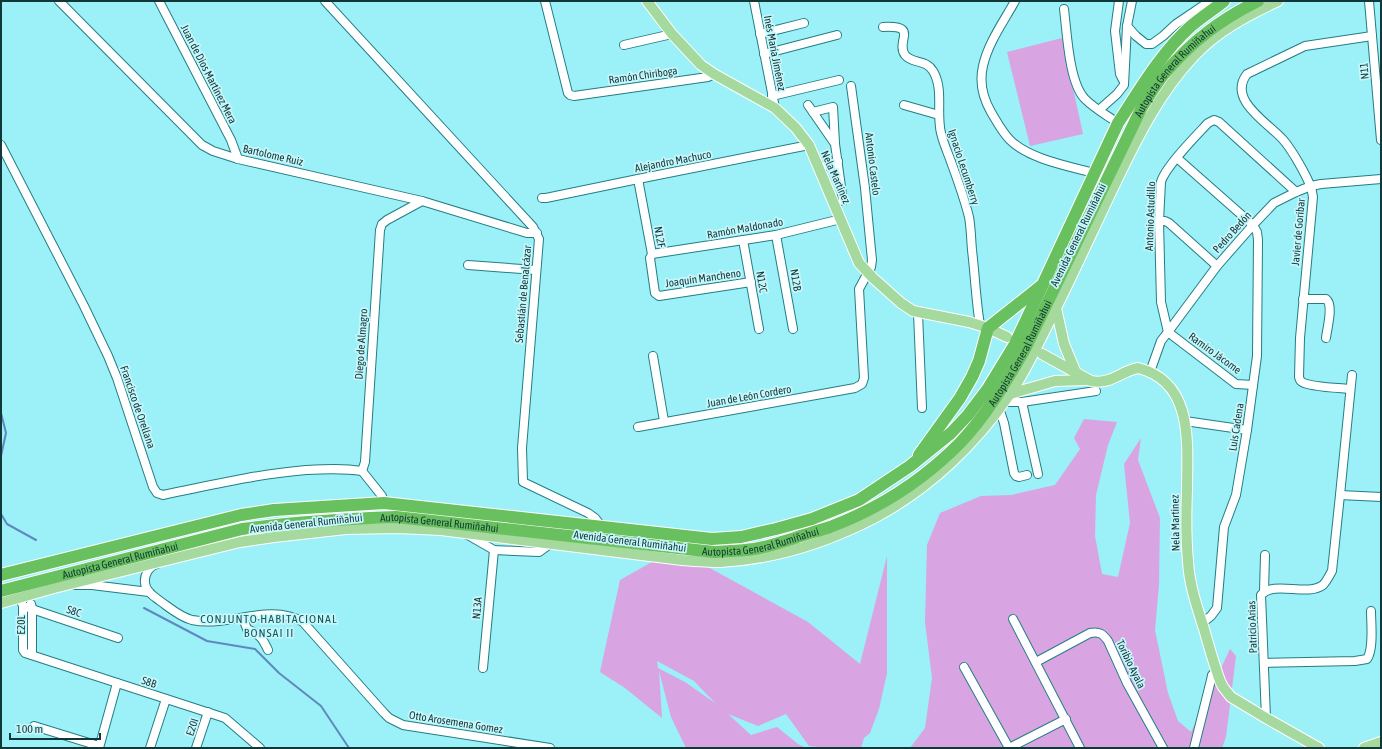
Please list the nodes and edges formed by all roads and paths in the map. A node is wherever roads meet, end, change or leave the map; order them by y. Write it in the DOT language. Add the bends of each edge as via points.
graph roads {
  1 [pos="59,1"];
  2 [pos="159,1"];
  3 [pos="325,1"];
  4 [pos="545,1"];
  5 [pos="647,1"];
  6 [pos="754,1"];
  7 [pos="1015,1"];
  8 [pos="1119,1"];
  9 [pos="1132,1"];
  10 [pos="1258,1"];
  11 [pos="1278,1"];
  12 [pos="1369,1"];
  13 [pos="1216,3"];
  14 [pos="1064,9"];
  15 [pos="804,23"];
  16 [pos="1127,26"];
  17 [pos="883,27"];
  18 [pos="672,34"];
  19 [pos="760,34"];
  20 [pos="837,35"];
  21 [pos="1372,36"];
  22 [pos="624,45"];
  23 [pos="764,54"];
  24 [pos="714,74"];
  25 [pos="839,80"];
  26 [pos="1124,85"];
  27 [pos="851,86"];
  28 [pos="772,96"];
  29 [pos="904,105"];
  30 [pos="775,108"];
  31 [pos="1100,110"];
  32 [pos="939,115"];
  33 [pos="1118,123"];
  34 [pos="1381,140"];
  35 [pos="836,144"];
  36 [pos="1,145"];
  37 [pos="809,146"];
  38 [pos="238,158"];
  39 [pos="1177,158"];
  40 [pos="838,161"];
  41 [pos="820,168"];
  42 [pos="1094,173"];
  43 [pos="638,179"];
  44 [pos="1381,179"];
  45 [pos="1311,186"];
  46 [pos="1296,192"];
  47 [pos="542,198"];
  48 [pos="422,201"];
  49 [pos="843,201"];
  50 [pos="841,219"];
  51 [pos="1159,221"];
  52 [pos="1253,225"];
  53 [pos="537,233"];
  54 [pos="776,235"];
  55 [pos="743,240"];
  56 [pos="652,254"];
  57 [pos="468,265"];
  58 [pos="1217,266"];
  59 [pos="536,270"];
  60 [pos="868,273"];
  61 [pos="751,282"];
  62 [pos="1043,284"];
  63 [pos="658,296"];
  64 [pos="1303,299"];
  65 [pos="1056,308"];
  66 [pos="918,313"];
  67 [pos="984,327"];
  68 [pos="759,329"];
  69 [pos="793,329"];
  70 [pos="1168,332"];
  71 [pos="1007,337"];
  72 [pos="1326,338"];
  73 [pos="1064,344"];
  74 [pos="1042,354"];
  75 [pos="653,356"];
  76 [pos="1059,363"];
  77 [pos="1150,372"];
  78 [pos="1077,374"];
  79 [pos="1352,375"];
  80 [pos="1087,380"];
  81 [pos="862,384"];
  82 [pos="1045,384"];
  83 [pos="1253,385"];
  84 [pos="1350,389"];
  85 [pos="1096,391"];
  86 [pos="1004,401"];
  87 [pos="1022,402"];
  88 [pos="922,408"];
  89 [pos="1185,421"];
  90 [pos="664,422"];
  91 [pos="638,427"];
  92 [pos="1247,430"];
  93 [pos="910,466"];
  94 [pos="362,471"];
  95 [pos="1038,474"];
  96 [pos="1027,475"];
  97 [pos="1340,495"];
  98 [pos="1381,497"];
  99 [pos="384,503"];
  100 [pos="602,527"];
  101 [pos="465,533"];
  102 [pos="550,544"];
  103 [pos="494,550"];
  104 [pos="1265,555"];
  105 [pos="161,562"];
  106 [pos="1,575"];
  107 [pos="54,588"];
  108 [pos="1,591"];
  109 [pos="148,592"];
  110 [pos="1264,592"];
  111 [pos="23,600"];
  112 [pos="1,603"];
  113 [pos="32,608"];
  114 [pos="1371,611"];
  115 [pos="243,618"];
  116 [pos="1013,619"];
  117 [pos="1202,623"];
  118 [pos="118,638"];
  119 [pos="23,650"];
  120 [pos="268,650"];
  121 [pos="32,655"];
  122 [pos="1036,662"];
  123 [pos="1264,663"];
  124 [pos="964,667"];
  125 [pos="483,668"];
  126 [pos="1216,671"];
  127 [pos="117,683"];
  128 [pos="166,699"];
  129 [pos="208,712"];
  130 [pos="1266,718"];
  131 [pos="1066,719"];
  132 [pos="34,726"];
  133 [pos="1381,742"];
  134 [pos="250,744"];
  135 [pos="99,747"];
  136 [pos="150,748"];
  137 [pos="196,748"];
  138 [pos="260,748"];
  139 [pos="550,748"];
  140 [pos="1080,748"];
  141 [pos="1163,748"];
  142 [pos="1194,748"];
  143 [pos="1319,748"];
  144 [pos="1364,748"];
  1 -- 38 [label="street, Bartolome Ruiz" via="202,146"];
  2 -- 38 [label="street, Juan de Dios Martínez Mera"];
  3 -- 53 [label="street, Sebastián de Benalcázar"];
  4 -- 24 [label="street, Ramón Chiriboga" via="570,95 708,77"];
  5 -- 18 [label="main road, Nela Martínez"];
  6 -- 19 [label="street, Inés María Jiménez"];
  7 -- 42 [label="street" via="990,44 983,66 981,81 987,104 1005,134 1020,148 1032,155"];
  8 -- 26 [label="street" via="1115,31 1120,74"];
  9 -- 16 [label="street"];
  10 -- 108 [label="highway, Autopista General Rumiñahui" via="1217,24 1179,57 1163,75 1142,107 1025,349 1006,383 960,443 900,492 873,508 830,527 777,543 754,549 714,552 396,517 345,518 271,525 242,529"];
  11 -- 65 [label="main road, Avenida General Rumiñahui" via="1247,16 1215,37 1193,57 1169,87 1137,139"];
  12 -- 21 [label="street, N11"];
  13 -- 16 [label="street" via="1176,24 1152,44 1146,44"];
  13 -- 33 [label="highway, Autopista General Rumiñahui" via="1175,43 1138,91"];
  14 -- 31 [label="street" via="1077,88 1085,99"];
  15 -- 19 [label="street"];
  16 -- 26 [label="street"];
  17 -- 32 [label="street, Ignacio Lecumberry" via="901,29 904,33 905,55 928,65 933,71 939,89"];
  18 -- 22 [label="street"];
  18 -- 24 [label="main road, Nela Martínez" via="693,58"];
  19 -- 23 [label="street, Inés María Jiménez"];
  20 -- 23 [label="street"];
  21 -- 34 [label="street, N11"];
  21 -- 45 [label="street, Javier de Goribar" via="1305,46 1247,74 1242,80 1245,100 1261,120 1286,142"];
  23 -- 28 [label="street, Inés María Jiménez"];
  24 -- 30 [label="main road, Nela Martínez"];
  25 -- 28 [label="street"];
  26 -- 31 [label="street"];
  27 -- 60 [label="street, Antonio Castelo" via="872,260"];
  28 -- 30 [label="street, Inés María Jiménez"];
  29 -- 32 [label="street"];
  30 -- 37 [label="main road, Nela Martínez" via="796,127"];
  31 -- 33 [label="street"];
  32 -- 67 [label="street, Ignacio Lecumberry" via="941,134 964,196 969,219"];
  33 -- 42 [label="highway, Autopista General Rumiñahui"];
  35 -- 35 [label="street" via="811,109 833,107"];
  35 -- 40 [label="street"];
  36 -- 94 [label="street, Francisco de Orellana" via="108,356 157,493 164,495 286,472 330,468"];
  37 -- 41 [label="main road, Nela Martínez"];
  37 -- 43 [label="street, Alejandro Machuco"];
  38 -- 48 [label="street, Bartolome Ruiz"];
  39 -- 46 [label="street, Antonio Astudillo" via="1208,123 1214,120"];
  39 -- 51 [label="street, Antonio Astudillo" via="1162,177"];
  39 -- 52 [label="street"];
  40 -- 41 [label="street"];
  40 -- 49 [label="street"];
  41 -- 50 [label="main road, Nela Martínez"];
  42 -- 62 [label="highway, Autopista General Rumiñahui"];
  43 -- 47 [label="street, Alejandro Machuco"];
  43 -- 56 [label="street, N12F"];
  44 -- 45 [label="street, Pedro Bedón"];
  45 -- 46 [label="street, Pedro Bedón"];
  45 -- 64 [label="street, Javier de Goribar" via="1313,197"];
  46 -- 52 [label="street, Pedro Bedón" via="1274,203"];
  48 -- 53 [label="street, Bartolome Ruiz" via="527,233"];
  48 -- 94 [label="street, Diego de Almagro" via="387,220 380,230"];
  50 -- 54 [label="street, Ramón Maldonado"];
  50 -- 60 [label="main road, Nela Martínez" via="859,264"];
  51 -- 58 [label="street" via="1169,223"];
  51 -- 70 [label="street, Antonio Astudillo" via="1161,302"];
  52 -- 58 [label="street, Pedro Bedón"];
  52 -- 83 [label="street, Luis Cadena" via="1258,240 1257,356"];
  53 -- 59 [label="street, Sebastián de Benalcázar"];
  54 -- 55 [label="street, Ramón Maldonado"];
  54 -- 69 [label="street, N12B"];
  55 -- 56 [label="street, Ramón Maldonado"];
  55 -- 61 [label="street, N12C"];
  56 -- 63 [label="street, N12F" via="650,258 655,293"];
  57 -- 59 [label="street"];
  58 -- 70 [label="street, Pedro Bedón"];
  59 -- 100 [label="street, Sebastián de Benalcázar" via="522,448 523,482 588,513"];
  60 -- 66 [label="main road, Nela Martínez" via="908,309"];
  60 -- 81 [label="street, Antonio Castelo" via="859,289 864,378"];
  61 -- 63 [label="street, Joaquín Mancheno"];
  61 -- 68 [label="street, N12C"];
  62 -- 67 [label="highway"];
  62 -- 93 [label="highway, Autopista General Rumiñahui" via="1014,344 987,390 951,434"];
  64 -- 72 [label="street" via="1326,298 1329,301"];
  64 -- 84 [label="street, Javier de Goribar" via="1300,380 1311,385"];
  65 -- 73 [label="main road"];
  65 -- 86 [label="main road, Avenida General Rumiñahui" via="1022,374"];
  66 -- 67 [label="main road, Nela Martínez"];
  66 -- 88 [label="street"];
  67 -- 71 [label="main road, Nela Martínez"];
  67 -- 93 [label="highway" via="979,361 972,377 960,398"];
  70 -- 77 [label="street, Pedro Bedón" via="1161,341"];
  70 -- 83 [label="street, Ramiro Jácome" via="1236,384"];
  73 -- 76 [label="main road" via="1063,356"];
  73 -- 78 [label="main road"];
  74 -- 76 [label="main road"];
  75 -- 90 [label="street"];
  76 -- 78 [label="main road"];
  76 -- 82 [label="main road" via="1058,375"];
  77 -- 80 [label="main road" via="1138,368 1110,380"];
  77 -- 89 [label="main road, Nela Martínez" via="1171,388"];
  78 -- 80 [label="main road"];
  79 -- 84 [label="street, Patricio Arias"];
  80 -- 82 [label="main road"];
  81 -- 90 [label="street, Juan de León Cordero" via="855,388"];
  82 -- 86 [label="main road"];
  83 -- 92 [label="street, Luis Cadena"];
  84 -- 97 [label="street, Patricio Arias"];
  85 -- 87 [label="street"];
  86 -- 87 [label="street"];
  86 -- 96 [label="street" via="1004,423 1014,473 1019,477"];
  86 -- 102 [label="main road, Avenida General Rumiñahui" via="972,442 924,486 894,507 836,536 806,546 751,559 719,562"];
  87 -- 95 [label="street"];
  89 -- 92 [label="street"];
  89 -- 117 [label="main road, Nela Martínez" via="1188,562"];
  90 -- 91 [label="street, Juan de León Cordero"];
  92 -- 117 [label="street, Luis Cadena" via="1236,495 1224,527 1218,608"];
  93 -- 100 [label="highway, Autopista General Rumiñahui" via="859,500 812,519 741,537 712,539"];
  94 -- 99 [label="street" via="382,496"];
  97 -- 98 [label="street"];
  97 -- 110 [label="street, Patricio Arias" via="1332,571 1328,579 1316,588 1272,589"];
  99 -- 100 [label="highway, Autopista General Rumiñahui"];
  99 -- 106 [label="highway, Autopista General Rumiñahui" via="274,510 241,515"];
  101 -- 102 [label="main road, Avenida General Rumiñahui"];
  101 -- 103 [label="street"];
  101 -- 105 [label="main road, Avenida General Rumiñahui" via="397,528 346,529 240,542"];
  102 -- 103 [label="street" via="539,552"];
  103 -- 125 [label="street, N13A"];
  104 -- 110 [label="street"];
  105 -- 107 [label="main road, Avenida General Rumiñahui"];
  105 -- 109 [label="street" via="148,570 145,585"];
  107 -- 109 [label="street, Otto Arosemena Gomez" via="92,585"];
  107 -- 111 [label="main road, Avenida General Rumiñahui"];
  109 -- 115 [label="street, Otto Arosemena Gomez" via="190,620 207,622"];
  110 -- 123 [label="street, Patricio Arias" via="1261,595"];
  111 -- 112 [label="main road, Avenida General Rumiñahui"];
  111 -- 113 [label="street, E20L"];
  111 -- 119 [label="street, E20L"];
  113 -- 118 [label="street, S8C"];
  113 -- 121 [label="street, E20L"];
  114 -- 123 [label="street" via="1370,655 1367,659"];
  115 -- 120 [label="street" via="247,629 258,634"];
  115 -- 139 [label="street, Otto Arosemena Gomez" via="277,614 291,616 304,622 384,713 403,725"];
  116 -- 122 [label="street"];
  117 -- 126 [label="main road, Nela Martínez"];
  119 -- 121 [label="street, S8B"];
  121 -- 127 [label="street, S8B"];
  122 -- 131 [label="street"];
  122 -- 141 [label="street, Toribio Ayala" via="1090,633 1101,633"];
  123 -- 130 [label="street, Patricio Arias"];
  124 -- 131 [label="street" via="1008,748"];
  126 -- 130 [label="main road, Nela Martínez" via="1222,687 1231,697"];
  126 -- 142 [label="street" via="1212,675"];
  127 -- 128 [label="street, S8B"];
  127 -- 135 [label="street"];
  128 -- 129 [label="street, S8B"];
  128 -- 136 [label="street"];
  129 -- 134 [label="street, S8B" via="225,718"];
  129 -- 137 [label="street, E20I"];
  130 -- 143 [label="main road, Nela Martínez"];
  131 -- 140 [label="street"];
  132 -- 135 [label="street"];
  133 -- 144 [label="main road"];
  134 -- 138 [label="street, S8B"];
}
